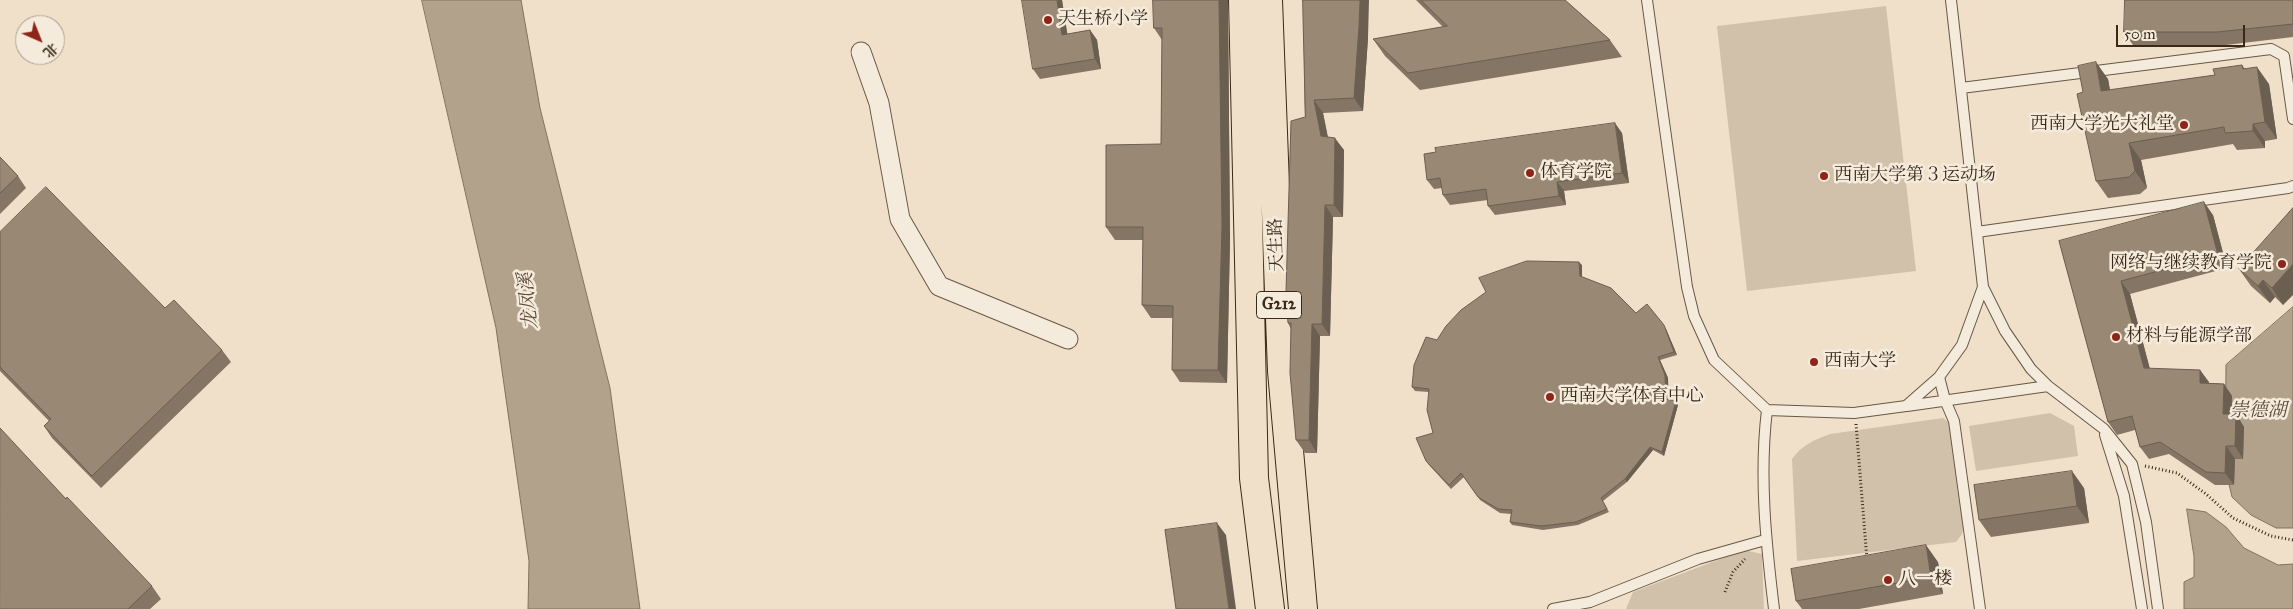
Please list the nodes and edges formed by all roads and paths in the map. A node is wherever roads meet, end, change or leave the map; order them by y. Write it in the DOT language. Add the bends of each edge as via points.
graph roads {
  1 [pos="1244,0"];
  2 [pos="1268,0"];
  3 [pos="1647,0"];
  4 [pos="1951,0"];
  5 [pos="861,52"];
  6 [pos="1961,88"];
  7 [pos="2293,119"];
  8 [pos="2293,186"];
  9 [pos="1977,232"];
  10 [pos="1983,287"];
  11 [pos="1068,339"];
  12 [pos="1939,377"];
  13 [pos="2048,386"];
  14 [pos="1945,400"];
  15 [pos="1906,406"];
  16 [pos="1767,410"];
  17 [pos="1854,414"];
  18 [pos="2104,430"];
  19 [pos="2132,464"];
  20 [pos="1765,540"];
  21 [pos="2293,540"];
  22 [pos="1767,554"];
  23 [pos="1868,565"];
  24 [pos="1725,592"];
  25 [pos="1270,609"];
  26 [pos="1302,609"];
  27 [pos="1553,609"];
  28 [pos="1774,609"];
  29 [pos="1980,609"];
  30 [pos="2142,609"];
  31 [pos="2158,609"];
  1 -- 25 [label="highway, 天生路 / G212" via="1254,478"];
  2 -- 26 [label="highway, 天生路 / G212" via="1282,371"];
  3 -- 16 [label="lane" via="1687,287 1694,316 1714,360"];
  4 -- 6 [label="lane"];
  5 -- 11 [label="street" via="879,103 900,219 939,286"];
  6 -- 7 [label="lane" via="2271,49 2284,56"];
  6 -- 9 [label="lane"];
  8 -- 9 [label="lane"];
  9 -- 10 [label="lane"];
  10 -- 12 [label="lane" via="1962,345"];
  10 -- 13 [label="lane" via="2005,331 2031,369"];
  12 -- 14 [label="lane"];
  12 -- 15 [label="lane"];
  13 -- 14 [label="lane"];
  13 -- 18 [label="lane"];
  14 -- 15 [label="lane"];
  14 -- 29 [label="lane" via="1954,421"];
  15 -- 17 [label="lane"];
  16 -- 17 [label="lane"];
  16 -- 20 [label="lane" via="1764,432"];
  17 -- 23 [label="path"];
  18 -- 19 [label="lane"];
  18 -- 30 [label="lane" via="2124,496"];
  19 -- 21 [label="path" via="2177,473 2233,518 2271,536"];
  19 -- 31 [label="lane" via="2146,522"];
  20 -- 22 [label="lane"];
  20 -- 27 [label="lane" via="1698,560 1590,602"];
  22 -- 24 [label="path" via="1747,557 1733,572"];
  22 -- 28 [label="lane"];
}
